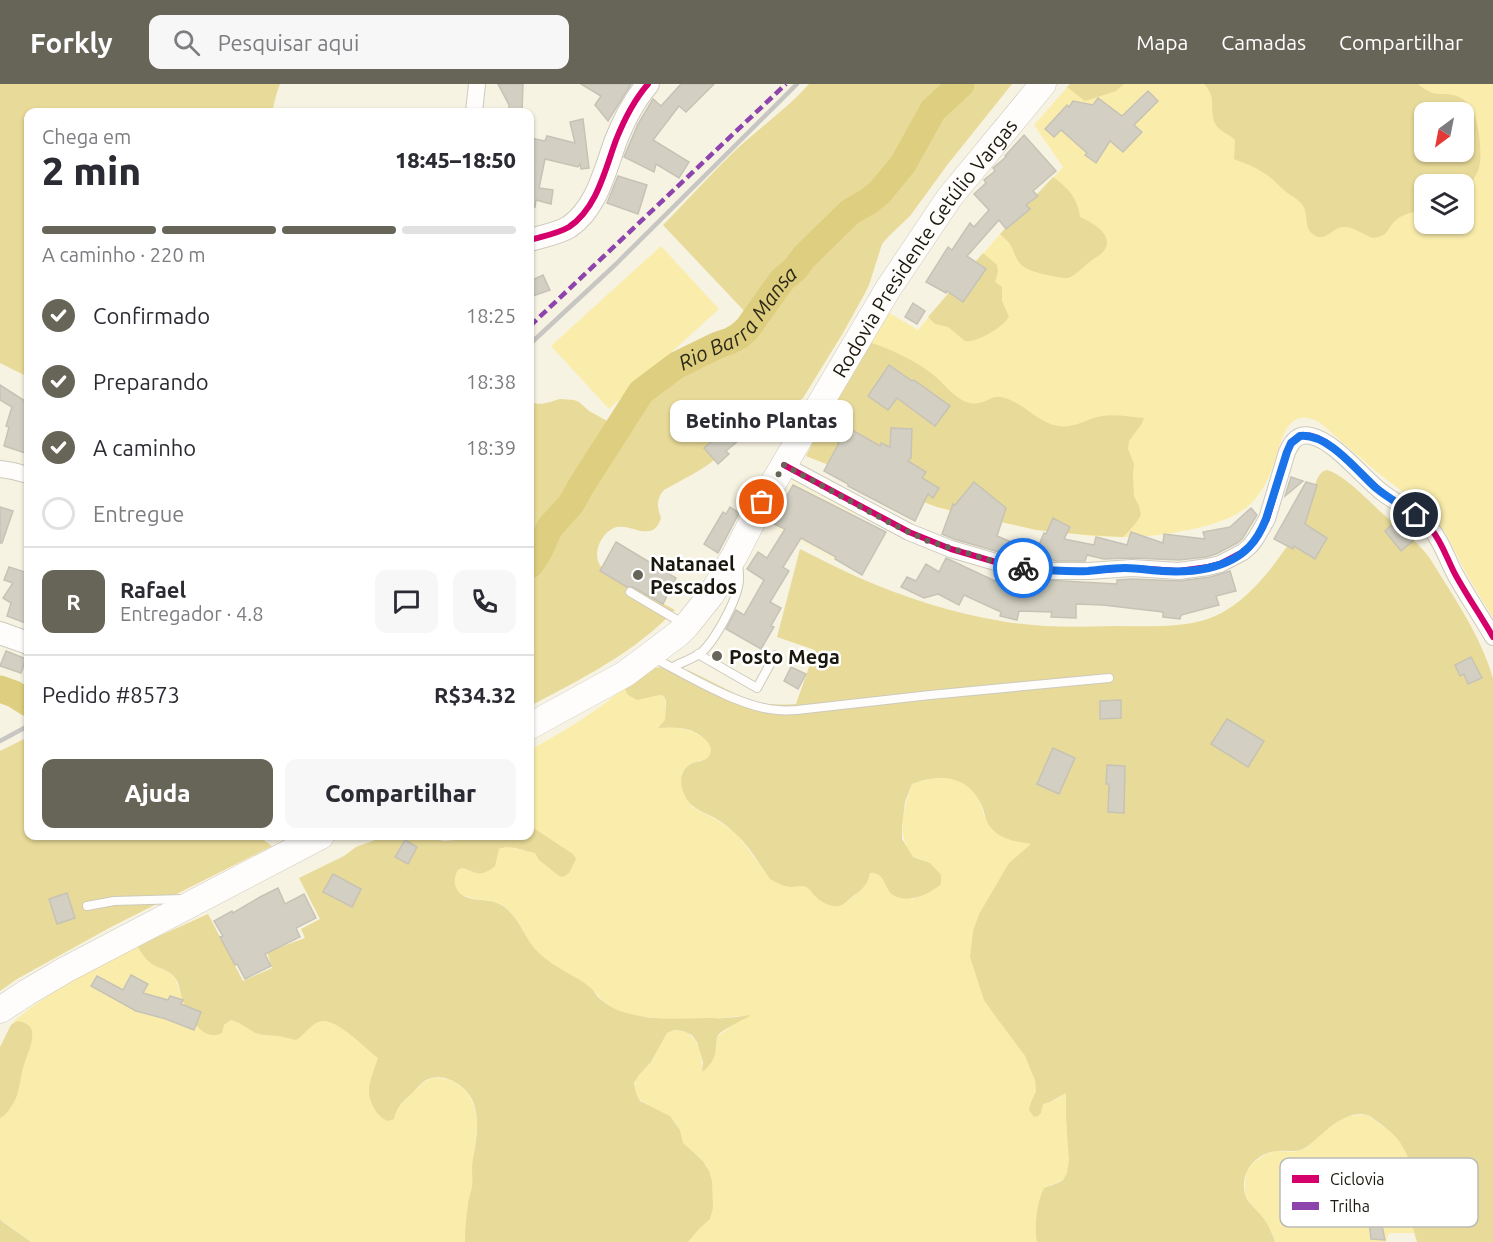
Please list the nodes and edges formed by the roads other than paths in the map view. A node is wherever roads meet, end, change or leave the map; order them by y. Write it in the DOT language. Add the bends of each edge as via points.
graph roads {
  1 [pos="477,84"];
  2 [pos="648,84"];
  3 [pos="1043,84"];
  4 [pos="474,108"];
  5 [pos="534,239"];
  6 [pos="784,465"];
  7 [pos="0,469"];
  8 [pos="24,474"];
  9 [pos="735,555"];
  10 [pos="630,592"];
  11 [pos="687,625"];
  12 [pos="0,633"];
  13 [pos="1493,637"];
  14 [pos="24,642"];
  15 [pos="698,654"];
  16 [pos="775,655"];
  17 [pos="650,656"];
  18 [pos="673,667"];
  19 [pos="1110,678"];
  20 [pos="534,724"];
  21 [pos="313,840"];
  22 [pos="201,898"];
  23 [pos="87,906"];
  24 [pos="0,1010"];
  1 -- 4 [label="street"];
  2 -- 5 [label="street" via="623,123 596,192 583,214 567,228"];
  3 -- 6 [label="main road, Rodovia Presidente Getúlio Vargas" via="926,231"];
  6 -- 9 [label="main road, Rodovia Presidente Getúlio Vargas"];
  6 -- 13 [label="street" via="909,532 999,563 1051,571 1179,571 1220,564 1250,546 1266,519 1291,443 1300,436 1311,436 1333,447 1377,488 1432,530"];
  7 -- 8 [label="street"];
  9 -- 11 [label="main road, Rodovia Presidente Getúlio Vargas"];
  9 -- 15 [label="lane" via="739,586 734,600 708,645"];
  10 -- 11 [label="lane"];
  11 -- 17 [label="main road, Rodovia Presidente Getúlio Vargas"];
  12 -- 14 [label="street"];
  15 -- 16 [label="lane" via="757,688"];
  15 -- 18 [label="lane"];
  17 -- 18 [label="lane"];
  17 -- 20 [label="main road, Rodovia Presidente Getúlio Vargas"];
  18 -- 19 [label="lane" via="739,700 777,710"];
  21 -- 22 [label="main road"];
  22 -- 23 [label="lane" via="114,901"];
  22 -- 24 [label="main road" via="65,970"];
}
